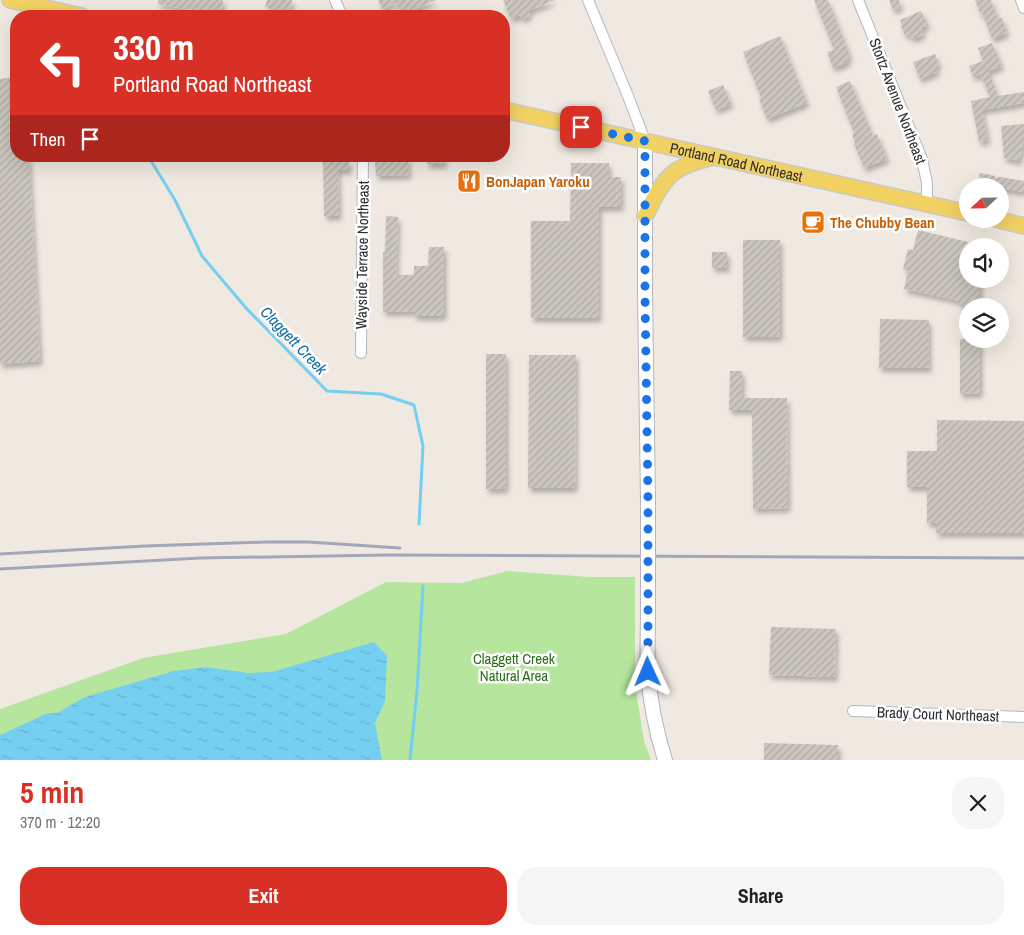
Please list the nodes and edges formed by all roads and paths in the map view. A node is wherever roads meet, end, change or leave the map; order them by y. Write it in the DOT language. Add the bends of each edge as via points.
graph roads {
  1 [pos="10,0"];
  2 [pos="588,0"];
  3 [pos="858,0"];
  4 [pos="1021,0"];
  5 [pos="1024,8"];
  6 [pos="54,10"];
  7 [pos="510,111"];
  8 [pos="645,141"];
  9 [pos="713,156"];
  10 [pos="364,162"];
  11 [pos="928,204"];
  12 [pos="959,211"];
  13 [pos="645,216"];
  14 [pos="1009,222"];
  15 [pos="1024,226"];
  16 [pos="362,353"];
  17 [pos="853,711"];
  18 [pos="1024,717"];
  19 [pos="664,760"];
  1 -- 6 [label="main road"];
  2 -- 8 [label="street"];
  3 -- 11 [label="street, Stortz Avenue Northeast" via="922,159"];
  4 -- 5 [label="street"];
  7 -- 8 [label="main road, Portland Road Northeast"];
  8 -- 9 [label="main road, Portland Road Northeast"];
  8 -- 13 [label="street"];
  9 -- 11 [label="main road, Portland Road Northeast"];
  9 -- 13 [label="main road" via="684,166 666,179"];
  10 -- 16 [label="street, Wayside Terrace Northeast"];
  11 -- 12 [label="main road, Portland Road Northeast"];
  13 -- 19 [label="street, bridge" via="648,672"];
  14 -- 15 [label="main road"];
  17 -- 18 [label="street, Brady Court Northeast"];
}
